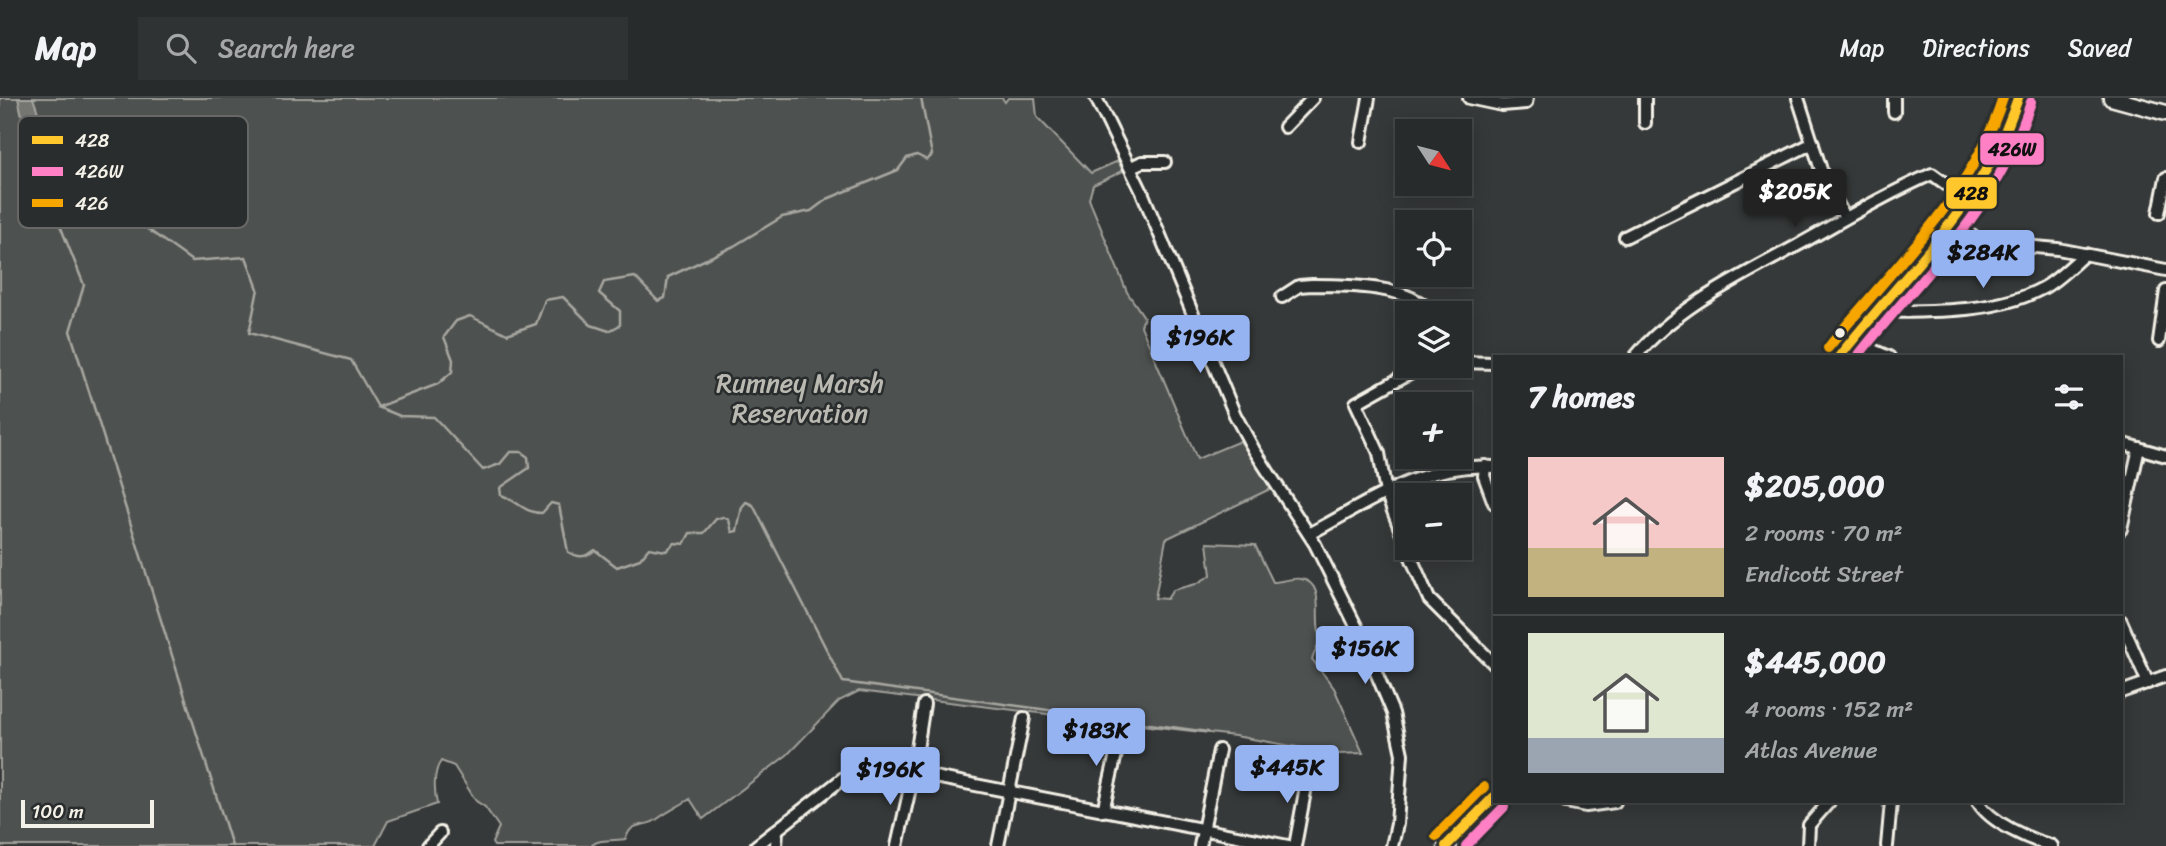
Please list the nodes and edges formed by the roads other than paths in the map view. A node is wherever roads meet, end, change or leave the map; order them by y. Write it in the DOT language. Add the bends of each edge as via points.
graph roads {
  1 [pos="1096,98"];
  2 [pos="1313,98"];
  3 [pos="1369,98"];
  4 [pos="1469,98"];
  5 [pos="1527,98"];
  6 [pos="1645,98"];
  7 [pos="1798,98"];
  8 [pos="1895,98"];
  9 [pos="2018,98"];
  10 [pos="2111,98"];
  11 [pos="1894,112"];
  12 [pos="2166,113"];
  13 [pos="1645,123"];
  14 [pos="1285,127"];
  15 [pos="1361,142"];
  16 [pos="1813,142"];
  17 [pos="1165,162"];
  18 [pos="1130,167"];
  19 [pos="2166,178"];
  20 [pos="1969,201"];
  21 [pos="2159,212"];
  22 [pos="1845,218"];
  23 [pos="1953,221"];
  24 [pos="1625,237"];
  25 [pos="2085,254"];
  26 [pos="2166,270"];
  27 [pos="2166,291"];
  28 [pos="1282,297"];
  29 [pos="1420,301"];
  30 [pos="1877,312"];
  31 [pos="1852,341"];
  32 [pos="2159,341"];
  33 [pos="1637,355"];
  34 [pos="1841,355"];
  35 [pos="1884,355"];
  36 [pos="1472,362"];
  37 [pos="1493,363"];
  38 [pos="1401,378"];
  39 [pos="2123,444"];
  40 [pos="2139,448"];
  41 [pos="2166,456"];
  42 [pos="1490,466"];
  43 [pos="1386,493"];
  44 [pos="1493,500"];
  45 [pos="1395,516"];
  46 [pos="2123,519"];
  47 [pos="1309,534"];
  48 [pos="1412,560"];
  49 [pos="2123,626"];
  50 [pos="1493,663"];
  51 [pos="2166,676"];
  52 [pos="2148,683"];
  53 [pos="2123,691"];
  54 [pos="924,704"];
  55 [pos="1024,718"];
  56 [pos="1121,732"];
  57 [pos="1219,750"];
  58 [pos="1309,770"];
  59 [pos="913,775"];
  60 [pos="1009,793"];
  61 [pos="1493,798"];
  62 [pos="1571,803"];
  63 [pos="1608,803"];
  64 [pos="1828,803"];
  65 [pos="1891,803"];
  66 [pos="1979,803"];
  67 [pos="1103,811"];
  68 [pos="776,830"];
  69 [pos="1203,830"];
  70 [pos="440,833"];
  71 [pos="2037,844"];
  72 [pos="428,846"];
  73 [pos="756,846"];
  74 [pos="776,846"];
  75 [pos="897,846"];
  76 [pos="998,846"];
  77 [pos="1200,846"];
  78 [pos="1288,846"];
  79 [pos="1295,846"];
  80 [pos="1392,846"];
  81 [pos="1446,846"];
  82 [pos="1808,846"];
  83 [pos="1886,846"];
  84 [pos="2052,846"];
  1 -- 18 [label="street"];
  2 -- 14 [label="street"];
  3 -- 15 [label="street"];
  4 -- 5 [label="street" via="1501,104 1526,103"];
  6 -- 13 [label="street"];
  7 -- 16 [label="street"];
  8 -- 11 [label="street"];
  9 -- 20 [label="main road" via="1999,157"];
  10 -- 12 [label="main road"];
  16 -- 22 [label="street" via="1823,176"];
  16 -- 24 [label="street"];
  17 -- 18 [label="street"];
  18 -- 47 [label="street" via="1235,415"];
  19 -- 21 [label="street"];
  20 -- 22 [label="street" via="1932,174"];
  20 -- 23 [label="main road"];
  22 -- 33 [label="street" via="1720,289 1653,336"];
  23 -- 25 [label="street" via="1981,242"];
  23 -- 30 [label="main road"];
  25 -- 26 [label="street"];
  25 -- 30 [label="street" via="2045,287 2012,302"];
  27 -- 32 [label="street"];
  28 -- 29 [label="street" via="1299,286 1312,285 1395,292"];
  30 -- 31 [label="main road"];
  31 -- 34 [label="main road"];
  31 -- 35 [label="street"];
  36 -- 37 [label="street"];
  38 -- 43 [label="street" via="1356,403 1379,453"];
  39 -- 40 [label="street"];
  40 -- 41 [label="street"];
  40 -- 46 [label="street"];
  42 -- 43 [label="street" via="1443,469"];
  42 -- 44 [label="street" via="1484,476"];
  43 -- 45 [label="street"];
  43 -- 47 [label="street"];
  47 -- 80 [label="street" via="1394,713 1402,754"];
  48 -- 50 [label="street" via="1429,599"];
  49 -- 52 [label="street"];
  51 -- 52 [label="street"];
  52 -- 53 [label="street"];
  54 -- 59 [label="street"];
  55 -- 60 [label="street"];
  56 -- 67 [label="street"];
  57 -- 69 [label="street"];
  58 -- 79 [label="street"];
  59 -- 60 [label="street"];
  59 -- 68 [label="street" via="873,765 856,769"];
  59 -- 75 [label="street"];
  60 -- 67 [label="street"];
  60 -- 76 [label="street"];
  61 -- 81 [label="main road"];
  62 -- 63 [label="street"];
  64 -- 82 [label="street" via="1809,825"];
  65 -- 83 [label="street"];
  66 -- 71 [label="street"];
  67 -- 69 [label="street"];
  68 -- 73 [label="street"];
  68 -- 74 [label="street"];
  69 -- 77 [label="street"];
  69 -- 78 [label="street"];
  70 -- 72 [label="street"];
  71 -- 84 [label="street"];
}
